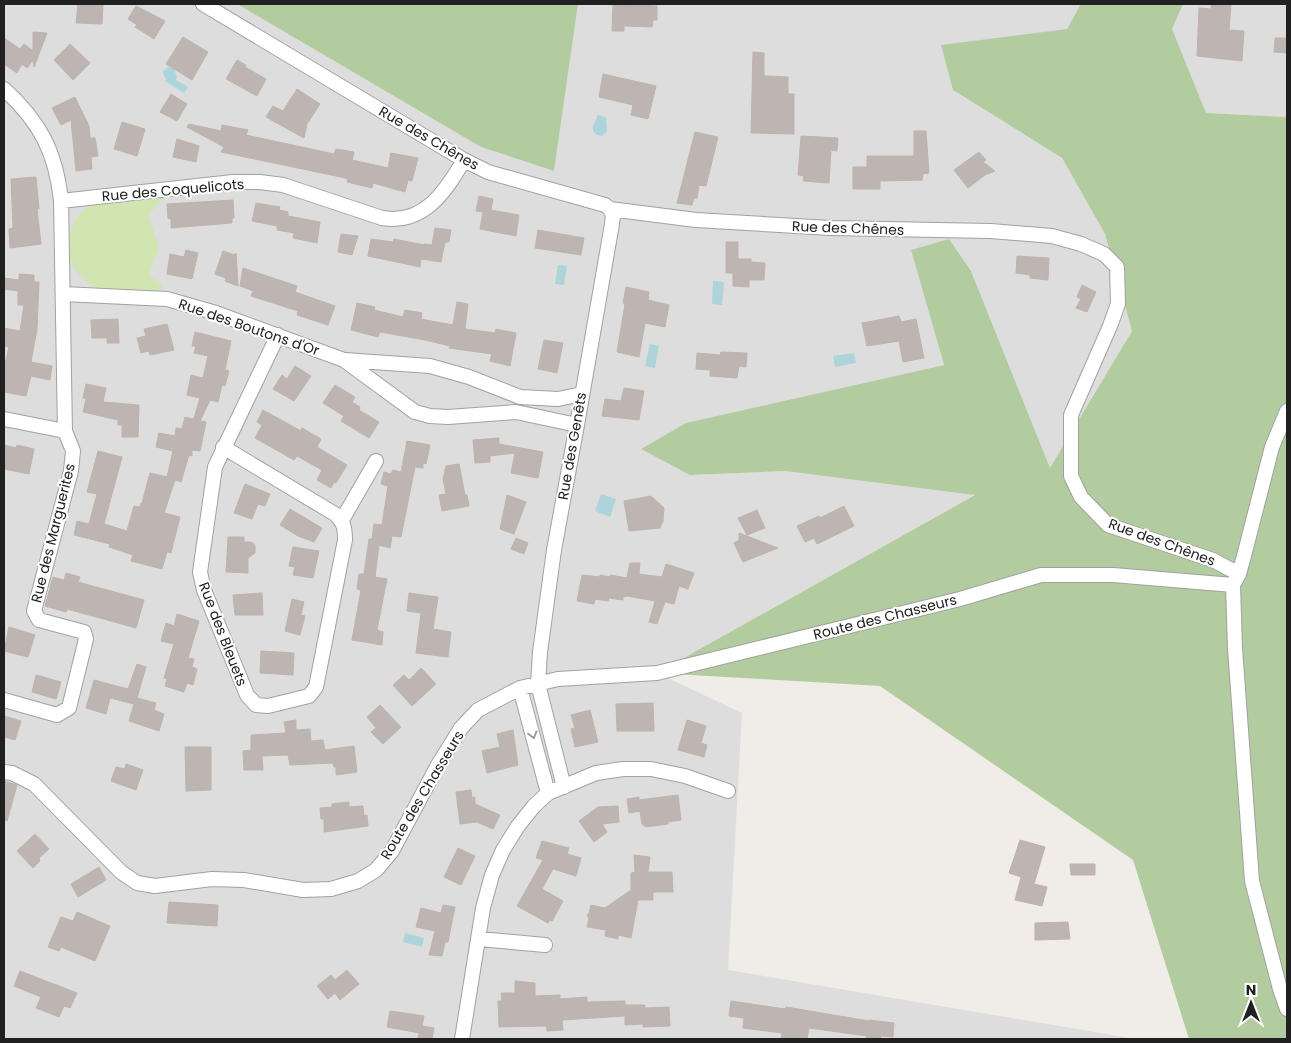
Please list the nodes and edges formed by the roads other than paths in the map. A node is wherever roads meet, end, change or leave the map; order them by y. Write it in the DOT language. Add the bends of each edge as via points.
graph roads {
  1 [pos="203,4"];
  2 [pos="4,89"];
  3 [pos="464,160"];
  4 [pos="61,201"];
  5 [pos="610,208"];
  6 [pos="63,294"];
  7 [pos="278,336"];
  8 [pos="344,360"];
  9 [pos="582,394"];
  10 [pos="520,397"];
  11 [pos="1287,411"];
  12 [pos="516,412"];
  13 [pos="4,419"];
  14 [pos="578,425"];
  15 [pos="65,431"];
  16 [pos="223,447"];
  17 [pos="376,462"];
  18 [pos="342,520"];
  19 [pos="1236,580"];
  20 [pos="538,684"];
  21 [pos="520,688"];
  22 [pos="4,700"];
  23 [pos="4,772"];
  24 [pos="564,787"];
  25 [pos="728,790"];
  26 [pos="548,793"];
  27 [pos="479,939"];
  28 [pos="545,945"];
  29 [pos="1287,1009"];
  30 [pos="462,1039"];
  1 -- 3 [label="street, Rue des Chênes"];
  2 -- 4 [label="street, Rue des Marguerites" via="44,136 54,158"];
  3 -- 4 [label="street, Rue des Coquelicots" via="446,190 427,207 396,220 283,185 260,182 223,183"];
  3 -- 5 [label="street, Rue des Chênes" via="488,172"];
  4 -- 6 [label="street, Rue des Marguerites"];
  5 -- 9 [label="street, Rue des Genêts" via="612,224"];
  5 -- 19 [label="street, Rue des Chênes" via="705,221 1052,236 1104,254 1116,267 1118,304 1071,415 1071,476 1081,497 1108,525 1213,560"];
  6 -- 7 [label="street, Rue des Boutons d'Or" via="167,299"];
  6 -- 15 [label="street, Rue des Marguerites"];
  7 -- 8 [label="street, Rue des Boutons d'Or"];
  7 -- 16 [label="street, Rue des Bleuets"];
  8 -- 10 [label="street, Rue des Boutons d'Or" via="430,366"];
  8 -- 12 [label="street, Rue des Boutons d'Or" via="415,412 448,417"];
  9 -- 10 [label="street, Rue des Boutons d'Or" via="558,399"];
  9 -- 14 [label="street, Rue des Genêts"];
  10 -- 12 [label="street"];
  11 -- 19 [label="street" via="1272,447"];
  12 -- 14 [label="street, Rue des Boutons d'Or"];
  13 -- 15 [label="street"];
  14 -- 20 [label="street, Rue des Genêts" via="554,550"];
  15 -- 22 [label="street, Rue des Marguerites" via="73,452 71,471 34,611 39,620 84,632 86,639 69,708 58,715"];
  16 -- 18 [label="street"];
  16 -- 18 [label="street, Rue des Bleuets" via="215,466 200,572 204,590 240,680 256,705 268,706 309,696 316,687 345,540"];
  17 -- 18 [label="street"];
  19 -- 20 [label="street, Route des Chasseurs" via="1041,575 960,599 657,673 558,679"];
  19 -- 29 [label="street" via="1234,648 1252,881"];
  20 -- 21 [label="street, Route des Chasseurs"];
  20 -- 24 [label="street"];
  21 -- 23 [label="street, Route des Chasseurs" via="478,710 461,728 392,851 376,870 358,881 331,888 303,890 244,880 212,879 155,886 137,883 121,872 34,784"];
  21 -- 26 [label="street, one-way"];
  24 -- 25 [label="street" via="596,773 651,769"];
  24 -- 26 [label="street"];
  26 -- 27 [label="street" via="518,826 503,850 482,908"];
  27 -- 28 [label="street"];
  27 -- 30 [label="street"];
}
